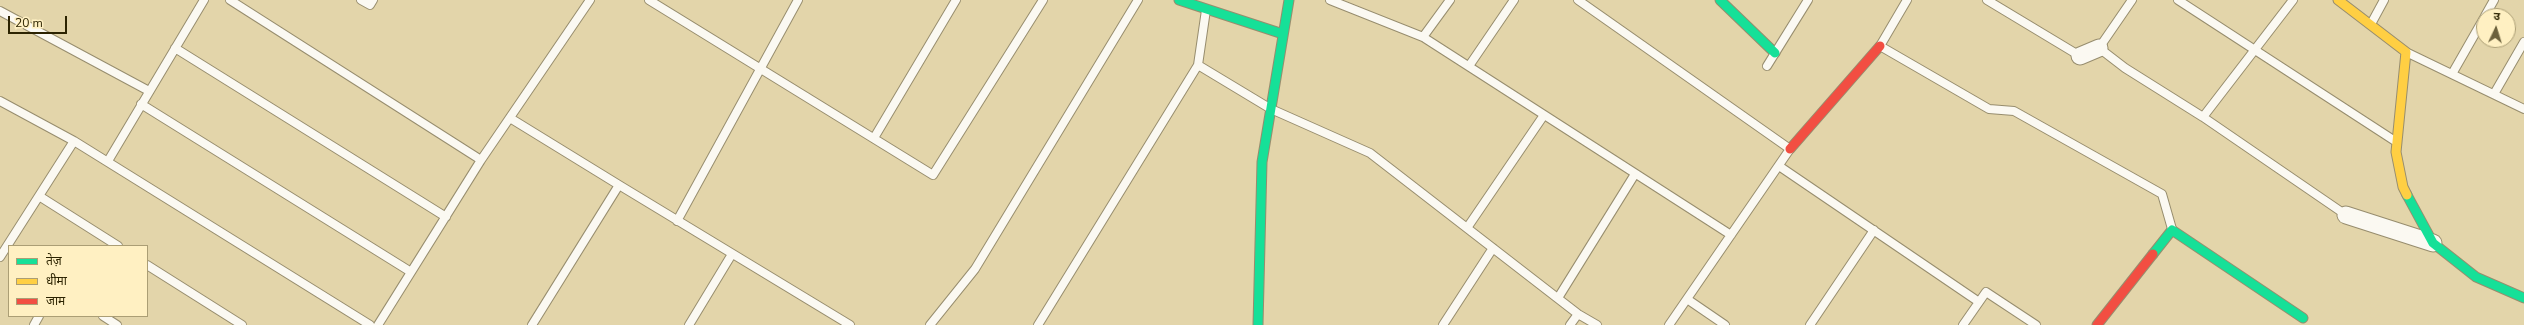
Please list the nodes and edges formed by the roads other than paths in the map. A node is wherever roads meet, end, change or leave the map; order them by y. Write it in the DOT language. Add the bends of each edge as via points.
graph roads {
  1 [pos="204,0"];
  2 [pos="230,0"];
  3 [pos="361,0"];
  4 [pos="373,0"];
  5 [pos="590,0"];
  6 [pos="649,0"];
  7 [pos="798,0"];
  8 [pos="956,0"];
  9 [pos="1044,0"];
  10 [pos="1138,0"];
  11 [pos="1179,0"];
  12 [pos="1289,0"];
  13 [pos="1330,0"];
  14 [pos="1450,0"];
  15 [pos="1514,0"];
  16 [pos="1578,0"];
  17 [pos="1720,0"];
  18 [pos="1808,0"];
  19 [pos="1907,0"];
  20 [pos="1987,0"];
  21 [pos="2132,0"];
  22 [pos="2178,0"];
  23 [pos="2293,0"];
  24 [pos="2338,0"];
  25 [pos="2384,0"];
  26 [pos="1207,9"];
  27 [pos="0,11"];
  28 [pos="2370,25"];
  29 [pos="2476,33"];
  30 [pos="1283,34"];
  31 [pos="1423,37"];
  32 [pos="2524,42"];
  33 [pos="1880,46"];
  34 [pos="175,48"];
  35 [pos="2099,48"];
  36 [pos="2255,50"];
  37 [pos="2406,52"];
  38 [pos="1775,53"];
  39 [pos="2080,56"];
  40 [pos="1198,65"];
  41 [pos="1468,66"];
  42 [pos="1767,66"];
  43 [pos="762,69"];
  44 [pos="2452,74"];
  45 [pos="149,90"];
  46 [pos="2494,94"];
  47 [pos="1,103"];
  48 [pos="141,104"];
  49 [pos="2524,109"];
  50 [pos="1271,110"];
  51 [pos="1544,114"];
  52 [pos="2203,117"];
  53 [pos="510,118"];
  54 [pos="874,138"];
  55 [pos="74,141"];
  56 [pos="2397,142"];
  57 [pos="1790,149"];
  58 [pos="481,160"];
  59 [pos="108,161"];
  60 [pos="1779,166"];
  61 [pos="1635,174"];
  62 [pos="619,186"];
  63 [pos="39,196"];
  64 [pos="2346,215"];
  65 [pos="446,217"];
  66 [pos="677,221"];
  67 [pos="1467,228"];
  68 [pos="1874,230"];
  69 [pos="2172,230"];
  70 [pos="1731,236"];
  71 [pos="2433,243"];
  72 [pos="10,245"];
  73 [pos="116,245"];
  74 [pos="1493,248"];
  75 [pos="732,254"];
  76 [pos="148,266"];
  77 [pos="411,272"];
  78 [pos="1558,298"];
  79 [pos="2524,298"];
  80 [pos="1687,299"];
  81 [pos="1979,302"];
  82 [pos="1578,314"];
  83 [pos="105,317"];
  84 [pos="2303,318"];
  85 [pos="847,324"];
  86 [pos="117,325"];
  87 [pos="242,325"];
  88 [pos="370,325"];
  89 [pos="378,325"];
  90 [pos="532,325"];
  91 [pos="689,325"];
  92 [pos="930,325"];
  93 [pos="1038,325"];
  94 [pos="1258,325"];
  95 [pos="1443,325"];
  96 [pos="1570,325"];
  97 [pos="1597,325"];
  98 [pos="1669,325"];
  99 [pos="1725,325"];
  100 [pos="1810,325"];
  101 [pos="1963,325"];
  102 [pos="2036,325"];
  103 [pos="2097,325"];
  1 -- 34 [label="lane"];
  2 -- 58 [label="lane"];
  3 -- 4 [label="lane" via="370,5"];
  5 -- 53 [label="lane"];
  6 -- 43 [label="lane"];
  7 -- 43 [label="lane"];
  8 -- 54 [label="lane"];
  9 -- 54 [label="lane" via="933,175"];
  10 -- 92 [label="lane" via="975,269"];
  11 -- 26 [label="street"];
  12 -- 30 [label="street"];
  13 -- 31 [label="lane"];
  14 -- 31 [label="lane"];
  15 -- 41 [label="lane"];
  16 -- 57 [label="lane"];
  17 -- 38 [label="street"];
  18 -- 38 [label="lane"];
  19 -- 33 [label="lane"];
  20 -- 39 [label="lane"];
  21 -- 35 [label="lane"];
  22 -- 36 [label="lane"];
  23 -- 36 [label="lane"];
  24 -- 28 [label="street"];
  25 -- 28 [label="lane"];
  26 -- 30 [label="street"];
  26 -- 40 [label="lane"];
  27 -- 45 [label="lane"];
  28 -- 37 [label="street"];
  29 -- 44 [label="lane"];
  30 -- 50 [label="street"];
  31 -- 41 [label="lane"];
  32 -- 46 [label="lane"];
  33 -- 57 [label="street"];
  33 -- 69 [label="lane" via="1989,109 2014,112 2162,194"];
  34 -- 45 [label="lane"];
  34 -- 65 [label="lane"];
  35 -- 39 [label="street"];
  35 -- 52 [label="lane"];
  36 -- 52 [label="lane"];
  36 -- 56 [label="lane"];
  37 -- 44 [label="lane"];
  37 -- 56 [label="street"];
  38 -- 42 [label="lane"];
  40 -- 50 [label="lane"];
  40 -- 93 [label="lane"];
  41 -- 51 [label="lane"];
  43 -- 54 [label="lane"];
  43 -- 66 [label="lane"];
  44 -- 46 [label="lane"];
  45 -- 48 [label="lane"];
  46 -- 49 [label="lane"];
  47 -- 55 [label="lane"];
  48 -- 59 [label="lane"];
  48 -- 77 [label="lane"];
  50 -- 67 [label="lane" via="1370,153"];
  50 -- 94 [label="street" via="1262,162"];
  51 -- 61 [label="lane"];
  51 -- 67 [label="lane"];
  52 -- 64 [label="lane"];
  53 -- 58 [label="lane"];
  53 -- 62 [label="lane"];
  55 -- 59 [label="lane"];
  55 -- 63 [label="lane"];
  56 -- 71 [label="street" via="2396,152 2403,187"];
  57 -- 60 [label="lane"];
  58 -- 65 [label="lane"];
  59 -- 88 [label="lane"];
  60 -- 68 [label="lane"];
  60 -- 70 [label="lane"];
  61 -- 70 [label="lane"];
  61 -- 78 [label="lane"];
  62 -- 66 [label="lane"];
  62 -- 90 [label="lane"];
  63 -- 72 [label="lane"];
  63 -- 73 [label="lane"];
  64 -- 71 [label="street"];
  65 -- 77 [label="lane"];
  66 -- 75 [label="lane"];
  67 -- 74 [label="lane"];
  68 -- 81 [label="lane"];
  68 -- 100 [label="lane"];
  69 -- 84 [label="street"];
  69 -- 103 [label="street"];
  70 -- 80 [label="lane"];
  71 -- 79 [label="street" via="2476,277"];
  74 -- 78 [label="lane"];
  74 -- 95 [label="lane"];
  75 -- 85 [label="lane"];
  75 -- 91 [label="lane"];
  76 -- 87 [label="lane"];
  77 -- 89 [label="lane"];
  78 -- 82 [label="lane"];
  80 -- 98 [label="lane"];
  80 -- 99 [label="lane"];
  81 -- 101 [label="lane"];
  81 -- 102 [label="lane" via="1986,292"];
  82 -- 96 [label="lane"];
  82 -- 97 [label="lane"];
  83 -- 86 [label="lane"];
}
